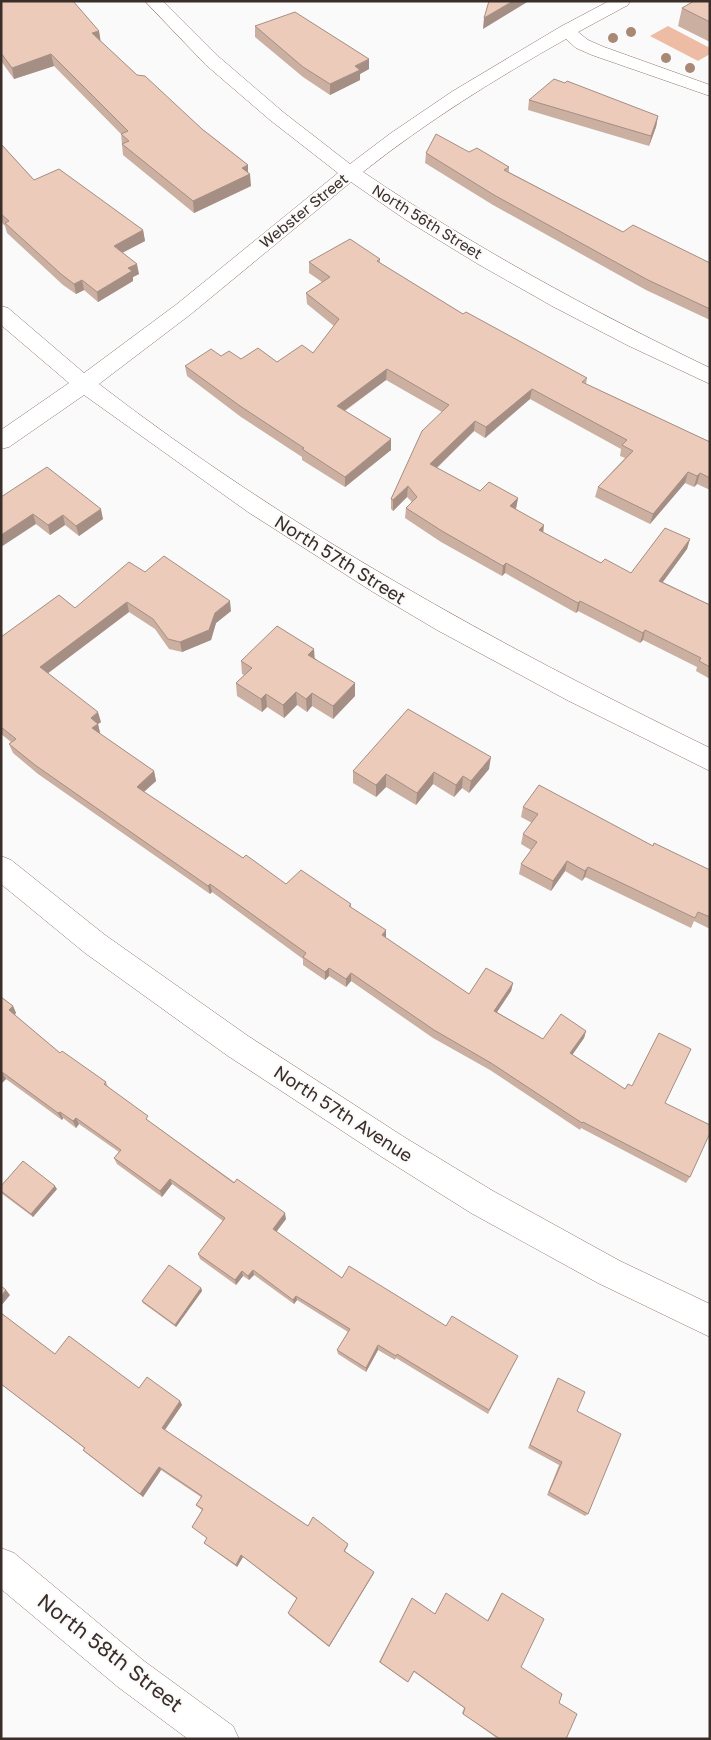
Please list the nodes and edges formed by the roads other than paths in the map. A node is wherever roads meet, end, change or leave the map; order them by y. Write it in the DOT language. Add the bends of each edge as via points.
graph roads {
  1 [pos="152,1"];
  2 [pos="622,1"];
  3 [pos="566,31"];
  4 [pos="710,90"];
  5 [pos="351,173"];
  6 [pos="1,313"];
  7 [pos="710,378"];
  8 [pos="84,384"];
  9 [pos="1,441"];
  10 [pos="710,760"];
  11 [pos="1,868"];
  12 [pos="710,1322"];
  13 [pos="1,1566"];
  14 [pos="220,1739"];
  1 -- 5 [label="street, North 56th Street" via="197,47 270,111"];
  2 -- 3 [label="street, Webster Street"];
  3 -- 4 [label="street" via="598,52"];
  3 -- 5 [label="street, Webster Street" via="458,96"];
  5 -- 7 [label="street, North 56th Street" via="521,280"];
  5 -- 8 [label="street, Webster Street" via="183,310"];
  6 -- 8 [label="street, North 57th Street"];
  8 -- 9 [label="street, Webster Street"];
  8 -- 10 [label="street, North 57th Street" via="246,501 343,564 527,669"];
  11 -- 12 [label="street, North 57th Avenue" via="111,956 238,1046 392,1147 482,1202"];
  13 -- 14 [label="street, North 58th Street" via="131,1674"];
}
